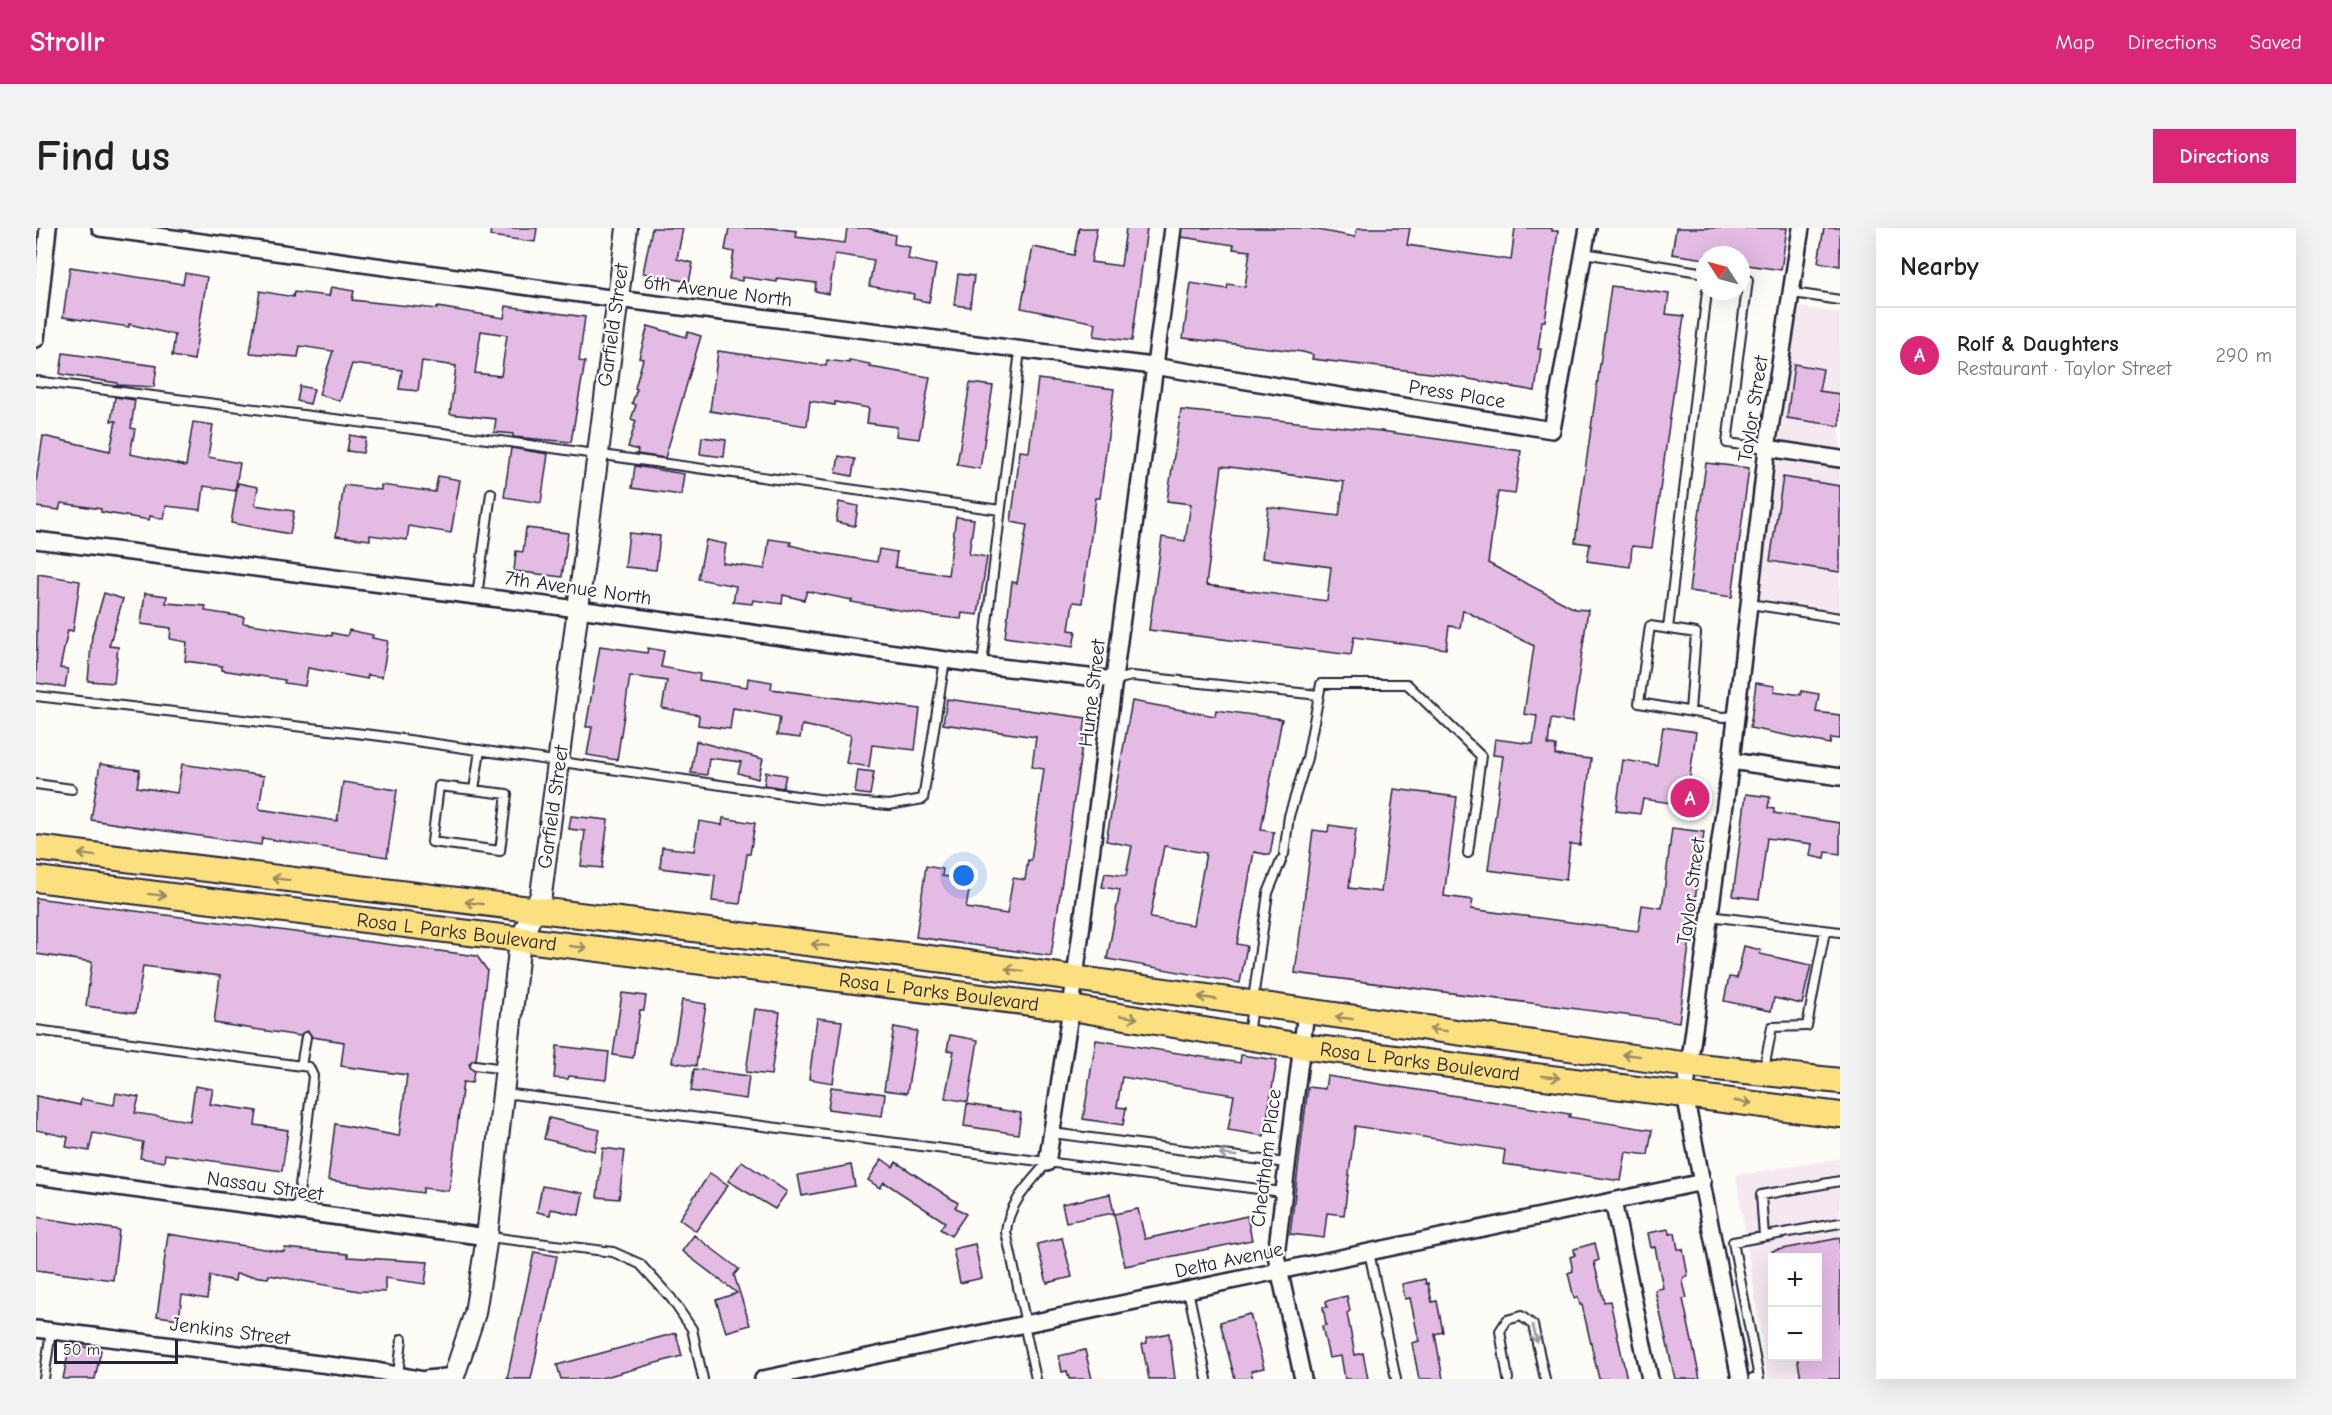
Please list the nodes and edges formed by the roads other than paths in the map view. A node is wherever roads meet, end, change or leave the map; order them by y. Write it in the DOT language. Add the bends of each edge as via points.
graph roads {
  1 [pos="48,228"];
  2 [pos="100,228"];
  3 [pos="627,228"];
  4 [pos="1173,228"];
  5 [pos="1588,228"];
  6 [pos="1801,228"];
  7 [pos="149,231"];
  8 [pos="1584,254"];
  9 [pos="1696,272"];
  10 [pos="1793,293"];
  11 [pos="617,299"];
  12 [pos="1706,300"];
  13 [pos="1745,300"];
  14 [pos="1840,300"];
  15 [pos="36,339"];
  16 [pos="1020,350"];
  17 [pos="1153,366"];
  18 [pos="36,381"];
  19 [pos="1767,448"];
  20 [pos="596,454"];
  21 [pos="1840,459"];
  22 [pos="490,493"];
  23 [pos="1000,510"];
  24 [pos="36,540"];
  25 [pos="477,596"];
  26 [pos="1750,604"];
  27 [pos="576,610"];
  28 [pos="1840,618"];
  29 [pos="1668,629"];
  30 [pos="945,660"];
  31 [pos="982,665"];
  32 [pos="1115,680"];
  33 [pos="1319,695"];
  34 [pos="36,696"];
  35 [pos="1690,711"];
  36 [pos="1736,716"];
  37 [pos="480,750"];
  38 [pos="1731,761"];
  39 [pos="560,763"];
  40 [pos="1840,777"];
  41 [pos="36,784"];
  42 [pos="72,789"];
  43 [pos="474,790"];
  44 [pos="36,848"];
  45 [pos="1468,853"];
  46 [pos="36,879"];
  47 [pos="532,910"];
  48 [pos="1709,916"];
  49 [pos="1825,931"];
  50 [pos="1840,932"];
  51 [pos="520,941"];
  52 [pos="1075,979"];
  53 [pos="1252,1005"];
  54 [pos="1071,1008"];
  55 [pos="1306,1012"];
  56 [pos="36,1030"];
  57 [pos="306,1036"];
  58 [pos="1248,1037"];
  59 [pos="1301,1046"];
  60 [pos="475,1065"];
  61 [pos="1689,1065"];
  62 [pos="301,1066"];
  63 [pos="506,1070"];
  64 [pos="1763,1073"];
  65 [pos="1840,1081"];
  66 [pos="504,1093"];
  67 [pos="1685,1095"];
  68 [pos="1840,1115"];
  69 [pos="1052,1133"];
  70 [pos="1047,1162"];
  71 [pos="1286,1162"];
  72 [pos="36,1176"];
  73 [pos="1840,1181"];
  74 [pos="1703,1182"];
  75 [pos="1282,1192"];
  76 [pos="1613,1201"];
  77 [pos="297,1211"];
  78 [pos="1840,1223"];
  79 [pos="1764,1236"];
  80 [pos="487,1237"];
  81 [pos="1733,1242"];
  82 [pos="1714,1244"];
  83 [pos="1370,1252"];
  84 [pos="1280,1270"];
  85 [pos="1188,1290"];
  86 [pos="1025,1324"];
  87 [pos="43,1330"];
  88 [pos="402,1339"];
  89 [pos="376,1375"];
  90 [pos="398,1375"];
  91 [pos="454,1377"];
  92 [pos="44,1379"];
  93 [pos="419,1379"];
  94 [pos="426,1379"];
  95 [pos="703,1379"];
  96 [pos="764,1379"];
  97 [pos="1036,1379"];
  98 [pos="1207,1379"];
  99 [pos="1303,1379"];
  100 [pos="1396,1379"];
  101 [pos="1508,1379"];
  102 [pos="1545,1379"];
  103 [pos="1650,1379"];
  104 [pos="1740,1379"];
  105 [pos="1758,1379"];
  1 -- 15 [label="street"];
  2 -- 7 [label="street, 6th Avenue North"];
  3 -- 11 [label="street, Garfield Street"];
  4 -- 17 [label="street, Hume Street"];
  5 -- 8 [label="street, Press Place"];
  6 -- 10 [label="street, Taylor Street"];
  7 -- 11 [label="street, 6th Avenue North"];
  8 -- 9 [label="lane"];
  8 -- 17 [label="street, Press Place" via="1552,430"];
  10 -- 14 [label="lane"];
  10 -- 19 [label="street, Taylor Street"];
  11 -- 16 [label="street, 6th Avenue North"];
  11 -- 20 [label="street, Garfield Street"];
  12 -- 29 [label="lane"];
  13 -- 19 [label="lane" via="1727,443"];
  16 -- 17 [label="street, 6th Avenue North"];
  16 -- 23 [label="lane"];
  17 -- 32 [label="street, Hume Street"];
  18 -- 20 [label="lane"];
  19 -- 21 [label="street"];
  19 -- 26 [label="street, Taylor Street"];
  20 -- 23 [label="lane"];
  20 -- 27 [label="street, Garfield Street"];
  22 -- 25 [label="lane"];
  23 -- 31 [label="lane"];
  24 -- 25 [label="street, 7th Avenue North"];
  25 -- 27 [label="street, 7th Avenue North"];
  26 -- 28 [label="lane"];
  26 -- 36 [label="street, Taylor Street"];
  27 -- 30 [label="street, 7th Avenue North"];
  27 -- 39 [label="street, Garfield Street"];
  29 -- 35 [label="lane" via="1696,633"];
  29 -- 35 [label="lane" via="1650,626 1638,703"];
  30 -- 31 [label="street, 7th Avenue North"];
  30 -- 39 [label="lane" via="923,799 889,805 818,799"];
  31 -- 32 [label="street, 7th Avenue North"];
  32 -- 33 [label="lane" via="1132,676"];
  32 -- 52 [label="street, Hume Street"];
  33 -- 45 [label="lane" via="1321,684 1407,684 1481,756"];
  33 -- 53 [label="lane" via="1282,858 1268,893"];
  34 -- 37 [label="lane"];
  35 -- 36 [label="lane"];
  36 -- 38 [label="street, Taylor Street"];
  37 -- 39 [label="lane"];
  37 -- 43 [label="lane"];
  38 -- 40 [label="street"];
  38 -- 48 [label="street, Taylor Street"];
  39 -- 47 [label="street, Garfield Street" via="541,895"];
  41 -- 42 [label="lane"];
  43 -- 43 [label="lane" via="507,794 500,851 432,842 439,786"];
  47 -- 44 [label="main road, Rosa L Parks Boulevard, one-way"];
  46 -- 51 [label="main road, Rosa L Parks Boulevard, one-way"];
  47 -- 51 [label="street, Garfield Street"];
  52 -- 47 [label="main road, Rosa L Parks Boulevard, one-way"];
  48 -- 49 [label="lane"];
  48 -- 61 [label="street, Taylor Street"];
  49 -- 50 [label="lane"];
  49 -- 64 [label="lane" via="1807,1026 1772,1027"];
  51 -- 54 [label="main road, Rosa L Parks Boulevard, one-way"];
  51 -- 63 [label="street, Garfield Street"];
  53 -- 52 [label="main road, Rosa L Parks Boulevard, one-way"];
  52 -- 54 [label="street, Hume Street"];
  53 -- 55 [label="main road, Rosa L Parks Boulevard"];
  53 -- 58 [label="lane"];
  54 -- 58 [label="main road, Rosa L Parks Boulevard, one-way"];
  54 -- 69 [label="street, Hume Street"];
  55 -- 59 [label="street, Cheatham Place"];
  61 -- 55 [label="main road, Rosa L Parks Boulevard, one-way"];
  56 -- 62 [label="lane"];
  57 -- 62 [label="lane"];
  58 -- 59 [label="main road, Rosa L Parks Boulevard"];
  59 -- 67 [label="main road, Rosa L Parks Boulevard, one-way"];
  59 -- 71 [label="street, Cheatham Place"];
  60 -- 63 [label="lane"];
  61 -- 64 [label="main road, Rosa L Parks Boulevard"];
  61 -- 67 [label="street, Taylor Street"];
  62 -- 77 [label="lane" via="309,1067 313,1076"];
  63 -- 66 [label="street, Garfield Street"];
  64 -- 65 [label="main road, Rosa L Parks Boulevard"];
  66 -- 70 [label="lane"];
  66 -- 80 [label="street, Garfield Street"];
  67 -- 68 [label="main road, Rosa L Parks Boulevard, one-way"];
  67 -- 74 [label="street, Taylor Street"];
  69 -- 70 [label="street, Hume Street"];
  71 -- 69 [label="lane, one-way"];
  70 -- 75 [label="lane"];
  70 -- 86 [label="lane" via="1018,1198 1007,1219 1006,1232"];
  71 -- 75 [label="street, Cheatham Place"];
  72 -- 77 [label="street, Nassau Street"];
  73 -- 79 [label="lane" via="1761,1195"];
  74 -- 76 [label="street, Delta Avenue"];
  74 -- 82 [label="street, Taylor Street"];
  75 -- 84 [label="street, Cheatham Place" via="1276,1255"];
  76 -- 83 [label="street, Delta Avenue"];
  76 -- 103 [label="street"];
  77 -- 80 [label="street, Nassau Street"];
  78 -- 79 [label="lane"];
  79 -- 81 [label="lane"];
  80 -- 91 [label="street, Garfield Street" via="475,1313"];
  80 -- 95 [label="lane" via="614,1252 640,1264 692,1329"];
  81 -- 82 [label="lane"];
  81 -- 105 [label="lane"];
  82 -- 104 [label="street, Taylor Street"];
  83 -- 84 [label="street, Delta Avenue"];
  83 -- 100 [label="lane"];
  84 -- 85 [label="street, Delta Avenue"];
  84 -- 99 [label="street, Cheatham Place"];
  85 -- 86 [label="street, Delta Avenue"];
  85 -- 98 [label="lane"];
  86 -- 96 [label="street, Delta Avenue"];
  86 -- 97 [label="lane"];
  87 -- 89 [label="street, Jenkins Street"];
  87 -- 92 [label="lane"];
  88 -- 90 [label="lane"];
  89 -- 90 [label="street, Jenkins Street"];
  90 -- 93 [label="street, Jenkins Street"];
  91 -- 94 [label="street"];
  101 -- 102 [label="lane, one-way" via="1500,1331 1507,1320 1521,1316 1533,1325"];
}
